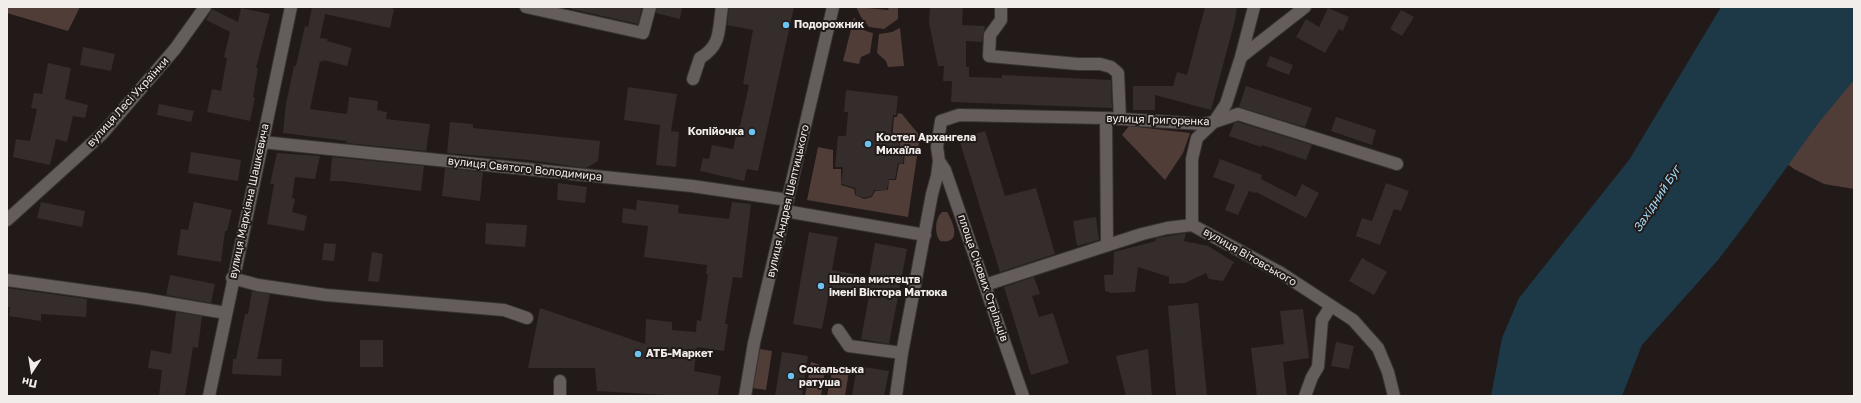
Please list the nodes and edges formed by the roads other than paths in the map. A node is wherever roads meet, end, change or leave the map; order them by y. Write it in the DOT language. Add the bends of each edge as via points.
graph roads {
  1 [pos="204,7"];
  2 [pos="291,7"];
  3 [pos="526,7"];
  4 [pos="650,7"];
  5 [pos="722,7"];
  6 [pos="833,7"];
  7 [pos="1002,7"];
  8 [pos="1254,7"];
  9 [pos="1305,7"];
  10 [pos="1241,57"];
  11 [pos="694,79"];
  12 [pos="959,115"];
  13 [pos="1106,118"];
  14 [pos="1120,119"];
  15 [pos="1214,122"];
  16 [pos="262,142"];
  17 [pos="939,161"];
  18 [pos="1397,164"];
  19 [pos="787,206"];
  20 [pos="7,220"];
  21 [pos="1192,225"];
  22 [pos="925,235"];
  23 [pos="1107,244"];
  24 [pos="232,278"];
  25 [pos="7,280"];
  26 [pos="985,285"];
  27 [pos="1331,306"];
  28 [pos="226,312"];
  29 [pos="527,318"];
  30 [pos="838,330"];
  31 [pos="902,353"];
  32 [pos="560,381"];
  33 [pos="209,396"];
  34 [pos="560,396"];
  35 [pos="746,396"];
  36 [pos="896,396"];
  37 [pos="1023,396"];
  38 [pos="1305,396"];
  39 [pos="1394,396"];
  1 -- 20 [label="street, вулиця Лесі Українки" via="175,49 102,134"];
  2 -- 16 [label="street, вулиця Маркіяна Шашкевича"];
  3 -- 4 [label="street" via="643,33"];
  5 -- 11 [label="street" via="717,42 710,52 700,58"];
  6 -- 19 [label="street, вулиця Андрея Шептицького"];
  7 -- 14 [label="street" via="1001,20 990,36 989,56 1100,64 1111,67 1118,73"];
  8 -- 10 [label="street"];
  9 -- 10 [label="street"];
  10 -- 15 [label="street" via="1226,104"];
  12 -- 13 [label="street, вулиця Григоренка"];
  12 -- 17 [label="street, площа Січових Стрільців" via="941,121 937,147"];
  13 -- 14 [label="street, вулиця Григоренка"];
  13 -- 23 [label="street"];
  14 -- 15 [label="street, вулиця Григоренка" via="1202,124"];
  15 -- 18 [label="street, вулиця Григоренка" via="1238,114"];
  15 -- 21 [label="street" via="1197,138 1192,159"];
  16 -- 19 [label="street, вулиця Святого Володимира" via="692,186"];
  16 -- 24 [label="street, вулиця Маркіяна Шашкевича"];
  17 -- 22 [label="street, площа Січових Стрільців"];
  17 -- 26 [label="street, площа Січових Стрільців" via="945,170"];
  19 -- 22 [label="street, вулиця Святого Володимира"];
  19 -- 35 [label="street, вулиця Андрея Шептицького" via="754,344"];
  21 -- 23 [label="street, вулиця Вітовського" via="1167,228"];
  21 -- 27 [label="street, вулиця Вітовського" via="1281,273"];
  22 -- 31 [label="street, площа Січових Стрільців"];
  23 -- 26 [label="street, вулиця Вітовського"];
  24 -- 28 [label="street, вулиця Маркіяна Шашкевича"];
  24 -- 29 [label="street" via="258,285 326,295 504,310"];
  25 -- 28 [label="street"];
  26 -- 37 [label="street, площа Січових Стрільців"];
  27 -- 38 [label="street" via="1322,320 1318,367"];
  27 -- 39 [label="street, вулиця Вітовського" via="1353,320 1378,348"];
  28 -- 33 [label="street, вулиця Маркіяна Шашкевича"];
  30 -- 31 [label="street" via="849,346"];
  31 -- 36 [label="street, площа Січових Стрільців"];
  32 -- 34 [label="street"];
}
